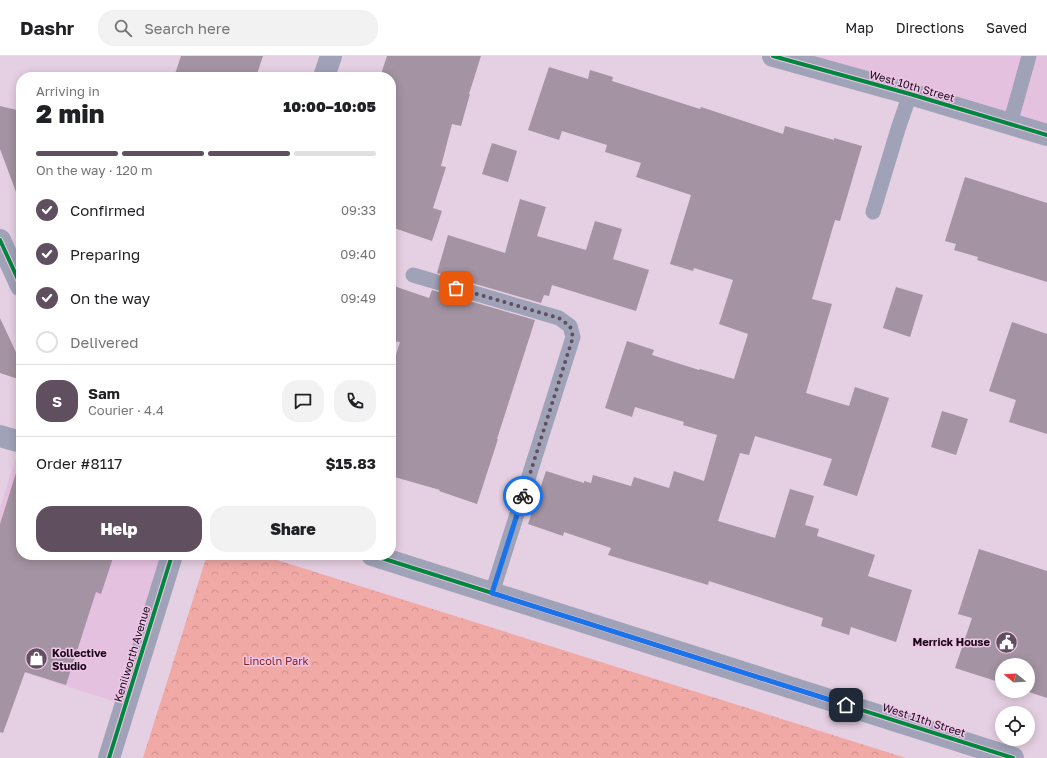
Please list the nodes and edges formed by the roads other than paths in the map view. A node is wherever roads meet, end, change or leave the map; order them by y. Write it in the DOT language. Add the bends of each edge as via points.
graph roads {
  1 [pos="331,56"];
  2 [pos="773,56"];
  3 [pos="1029,56"];
  4 [pos="326,72"];
  5 [pos="910,94"];
  6 [pos="1010,124"];
  7 [pos="1047,135"];
  8 [pos="874,212"];
  9 [pos="0,240"];
  10 [pos="16,275"];
  11 [pos="413,275"];
  12 [pos="0,436"];
  13 [pos="16,441"];
  14 [pos="170,560"];
  15 [pos="388,560"];
  16 [pos="492,593"];
  17 [pos="109,758"];
  18 [pos="1014,758"];
  1 -- 4 [label="street"];
  2 -- 5 [label="street, West 10th Street"];
  3 -- 6 [label="lane"];
  5 -- 6 [label="street, West 10th Street"];
  5 -- 8 [label="lane"];
  6 -- 7 [label="street, West 10th Street"];
  9 -- 10 [label="street"];
  11 -- 16 [label="lane" via="559,318 570,326 573,337"];
  12 -- 13 [label="street"];
  14 -- 17 [label="street, Kenilworth Avenue"];
  15 -- 16 [label="street, West 11th Street"];
  16 -- 18 [label="street, West 11th Street"];
}
